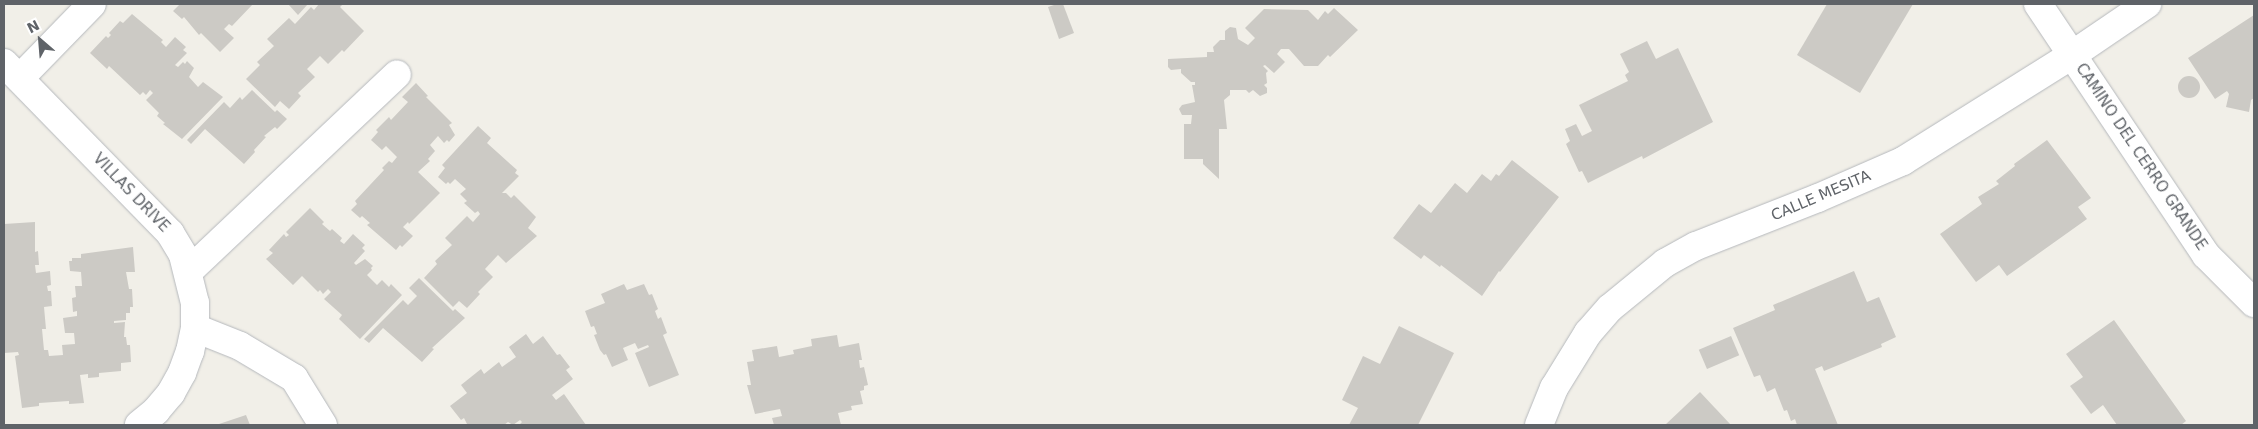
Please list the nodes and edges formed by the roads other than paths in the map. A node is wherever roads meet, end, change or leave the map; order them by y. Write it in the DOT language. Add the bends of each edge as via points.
graph roads {
  1 [pos="92,4"];
  2 [pos="2038,4"];
  3 [pos="2147,4"];
  4 [pos="2072,55"];
  5 [pos="12,70"];
  6 [pos="397,74"];
  7 [pos="189,271"];
  8 [pos="2254,303"];
  9 [pos="195,328"];
  10 [pos="139,425"];
  11 [pos="324,425"];
  12 [pos="1540,425"];
  1 -- 5 [label="street"];
  2 -- 4 [label="street, CAMINO DEL CERRO GRANDE"];
  3 -- 4 [label="street, CALLE MESITA"];
  4 -- 8 [label="street, CAMINO DEL CERRO GRANDE" via="2206,255"];
  4 -- 12 [label="street, CALLE MESITA" via="1903,161 1696,246 1665,263 1610,308 1588,333 1554,388"];
  5 -- 7 [label="street, VILLAS DRIVE" via="170,233"];
  6 -- 7 [label="street"];
  7 -- 9 [label="street, VILLAS DRIVE" via="195,303"];
  9 -- 10 [label="street, VILLAS DRIVE" via="190,351 175,386"];
  9 -- 11 [label="street" via="240,346 294,378"];
}
